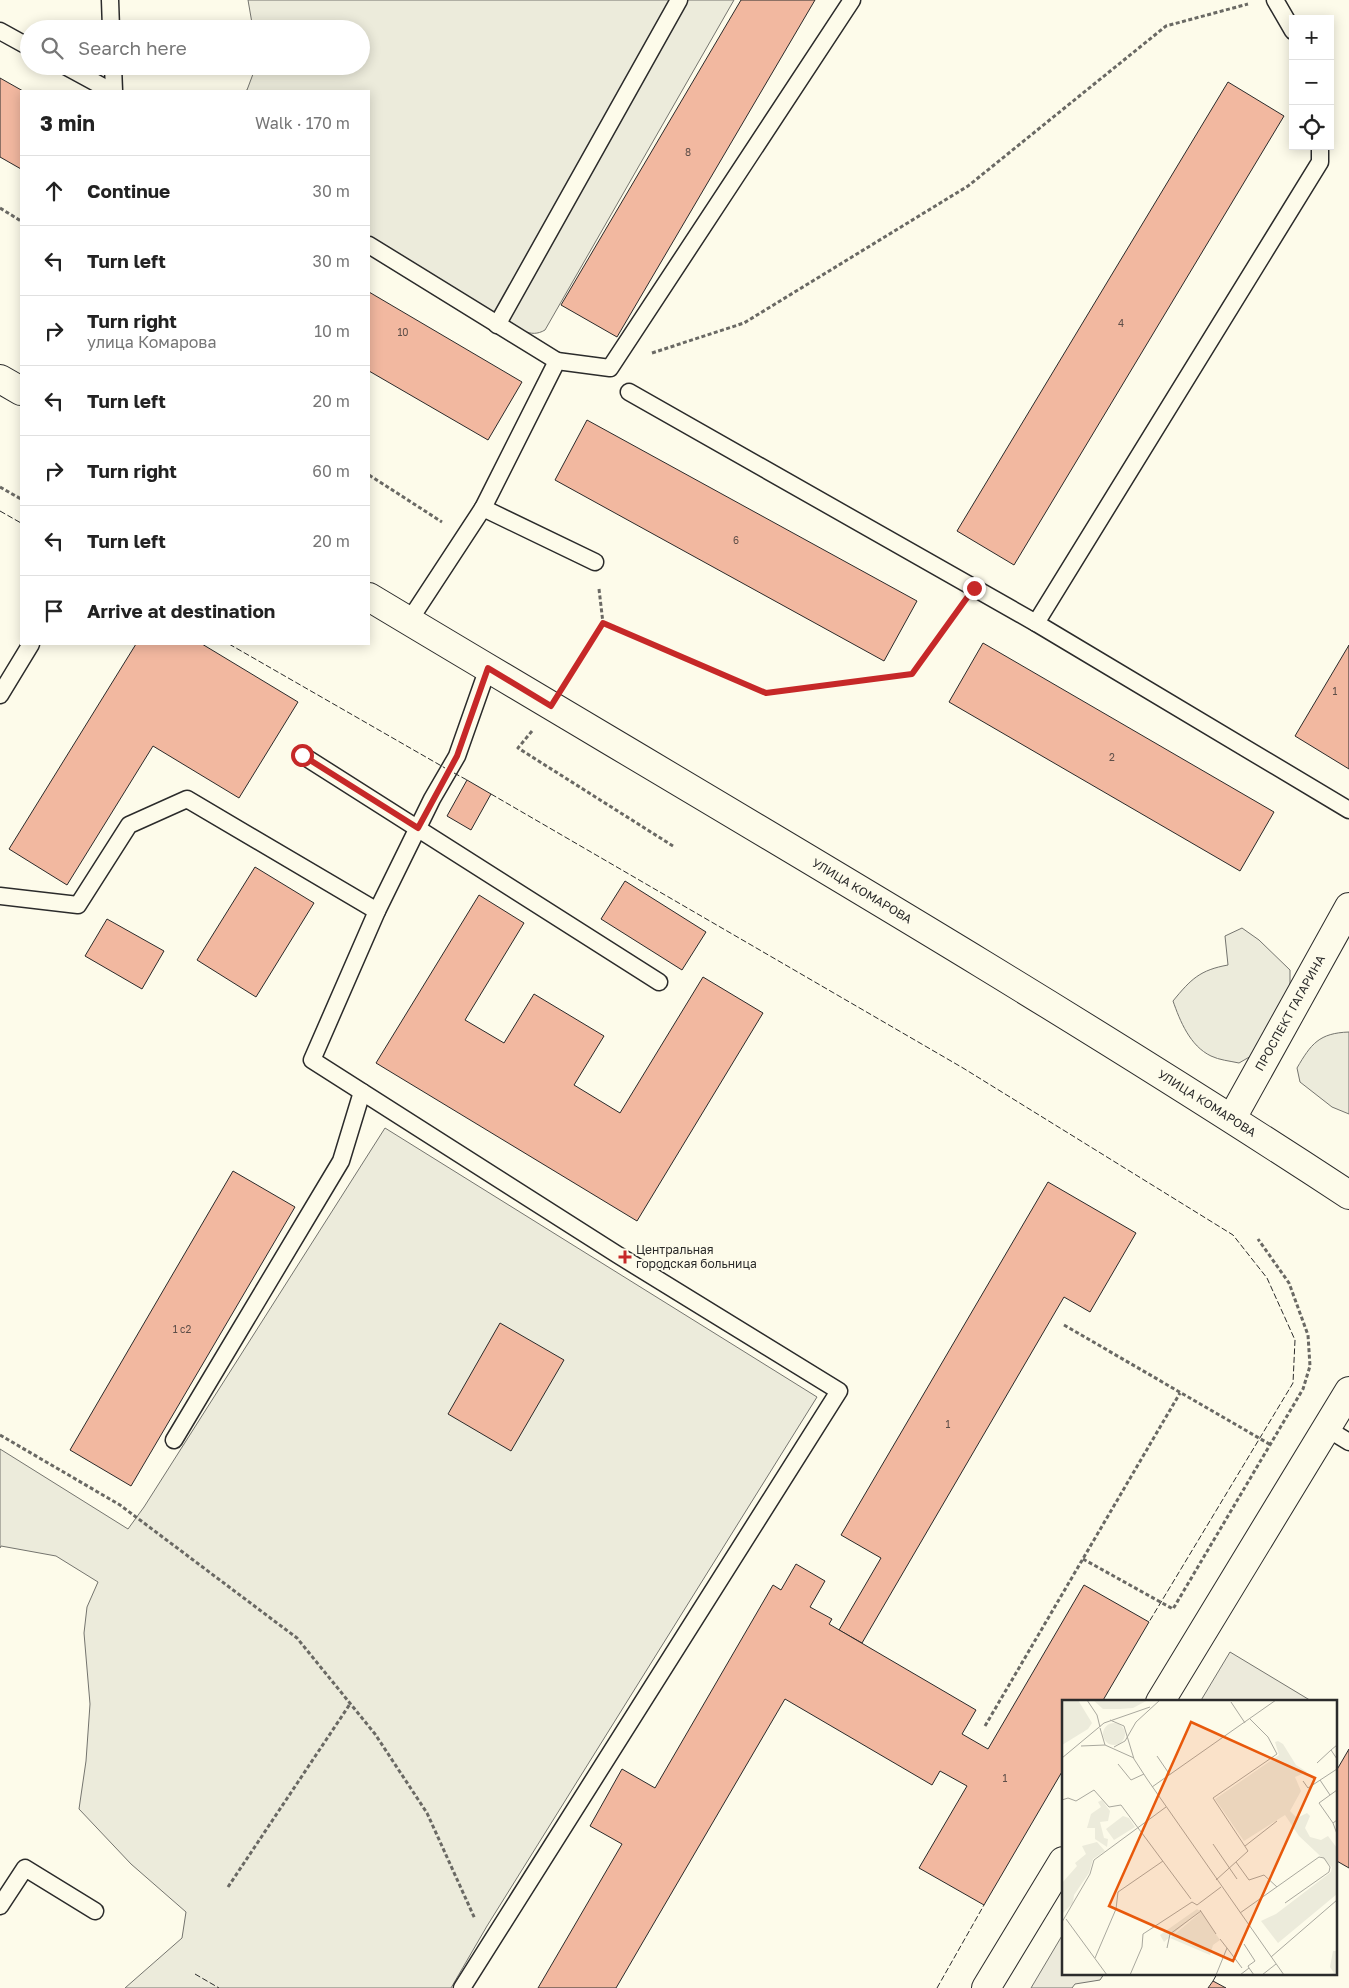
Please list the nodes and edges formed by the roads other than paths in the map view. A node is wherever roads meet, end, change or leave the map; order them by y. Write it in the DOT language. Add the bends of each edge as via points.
graph roads {
  1 [pos="110,0"];
  2 [pos="679,0"];
  3 [pos="852,0"];
  4 [pos="1276,0"];
  5 [pos="111,20"];
  6 [pos="1289,24"];
  7 [pos="0,31"];
  8 [pos="20,41"];
  9 [pos="82,75"];
  10 [pos="113,75"];
  11 [pos="110,90"];
  12 [pos="112,90"];
  13 [pos="1320,150"];
  14 [pos="370,246"];
  15 [pos="497,324"];
  16 [pos="557,362"];
  17 [pos="0,379"];
  18 [pos="20,390"];
  19 [pos="630,392"];
  20 [pos="483,508"];
  21 [pos="595,562"];
  22 [pos="370,598"];
  23 [pos="409,621"];
  24 [pos="1036,623"];
  25 [pos="30,645"];
  26 [pos="488,668"];
  27 [pos="0,695"];
  28 [pos="302,755"];
  29 [pos="1349,810"];
  30 [pos="418,828"];
  31 [pos="0,896"];
  32 [pos="1349,907"];
  33 [pos="377,911"];
  34 [pos="659,982"];
  35 [pos="362,1092"];
  36 [pos="1232,1118"];
  37 [pos="1349,1195"];
  38 [pos="1349,1391"];
  39 [pos="1326,1428"];
  40 [pos="174,1440"];
  41 [pos="1349,1442"];
  42 [pos="1161,1700"];
  43 [pos="1062,1863"];
  44 [pos="0,1906"];
  45 [pos="95,1911"];
  46 [pos="462,1988"];
  47 [pos="986,1988"];
  1 -- 5 [label="lane"];
  2 -- 15 [label="lane"];
  3 -- 16 [label="lane" via="610,368"];
  4 -- 6 [label="lane"];
  7 -- 8 [label="lane"];
  9 -- 11 [label="lane"];
  10 -- 12 [label="lane"];
  13 -- 24 [label="lane" via="1320,162"];
  14 -- 15 [label="lane"];
  15 -- 16 [label="lane"];
  16 -- 20 [label="lane"];
  17 -- 18 [label="main road"];
  19 -- 24 [label="lane"];
  20 -- 21 [label="lane"];
  20 -- 23 [label="lane"];
  22 -- 23 [label="main road, УЛИЦА КОМАРОВА"];
  23 -- 26 [label="main road, УЛИЦА КОМАРОВА"];
  24 -- 29 [label="lane"];
  25 -- 27 [label="lane"];
  26 -- 30 [label="lane" via="457,756"];
  26 -- 36 [label="main road, УЛИЦА КОМАРОВА"];
  28 -- 30 [label="lane"];
  30 -- 33 [label="lane"];
  30 -- 34 [label="lane"];
  31 -- 33 [label="lane" via="78,905 129,825 186,799"];
  32 -- 36 [label="main road, ПРОСПЕКТ ГАГАРИНА"];
  33 -- 35 [label="lane" via="312,1060"];
  35 -- 40 [label="lane" via="340,1161"];
  35 -- 46 [label="lane" via="839,1391"];
  36 -- 37 [label="main road, УЛИЦА КОМАРОВА"];
  38 -- 39 [label="main road"];
  39 -- 41 [label="lane"];
  39 -- 42 [label="main road"];
  43 -- 47 [label="main road"];
  44 -- 45 [label="lane" via="25,1868"];
}
